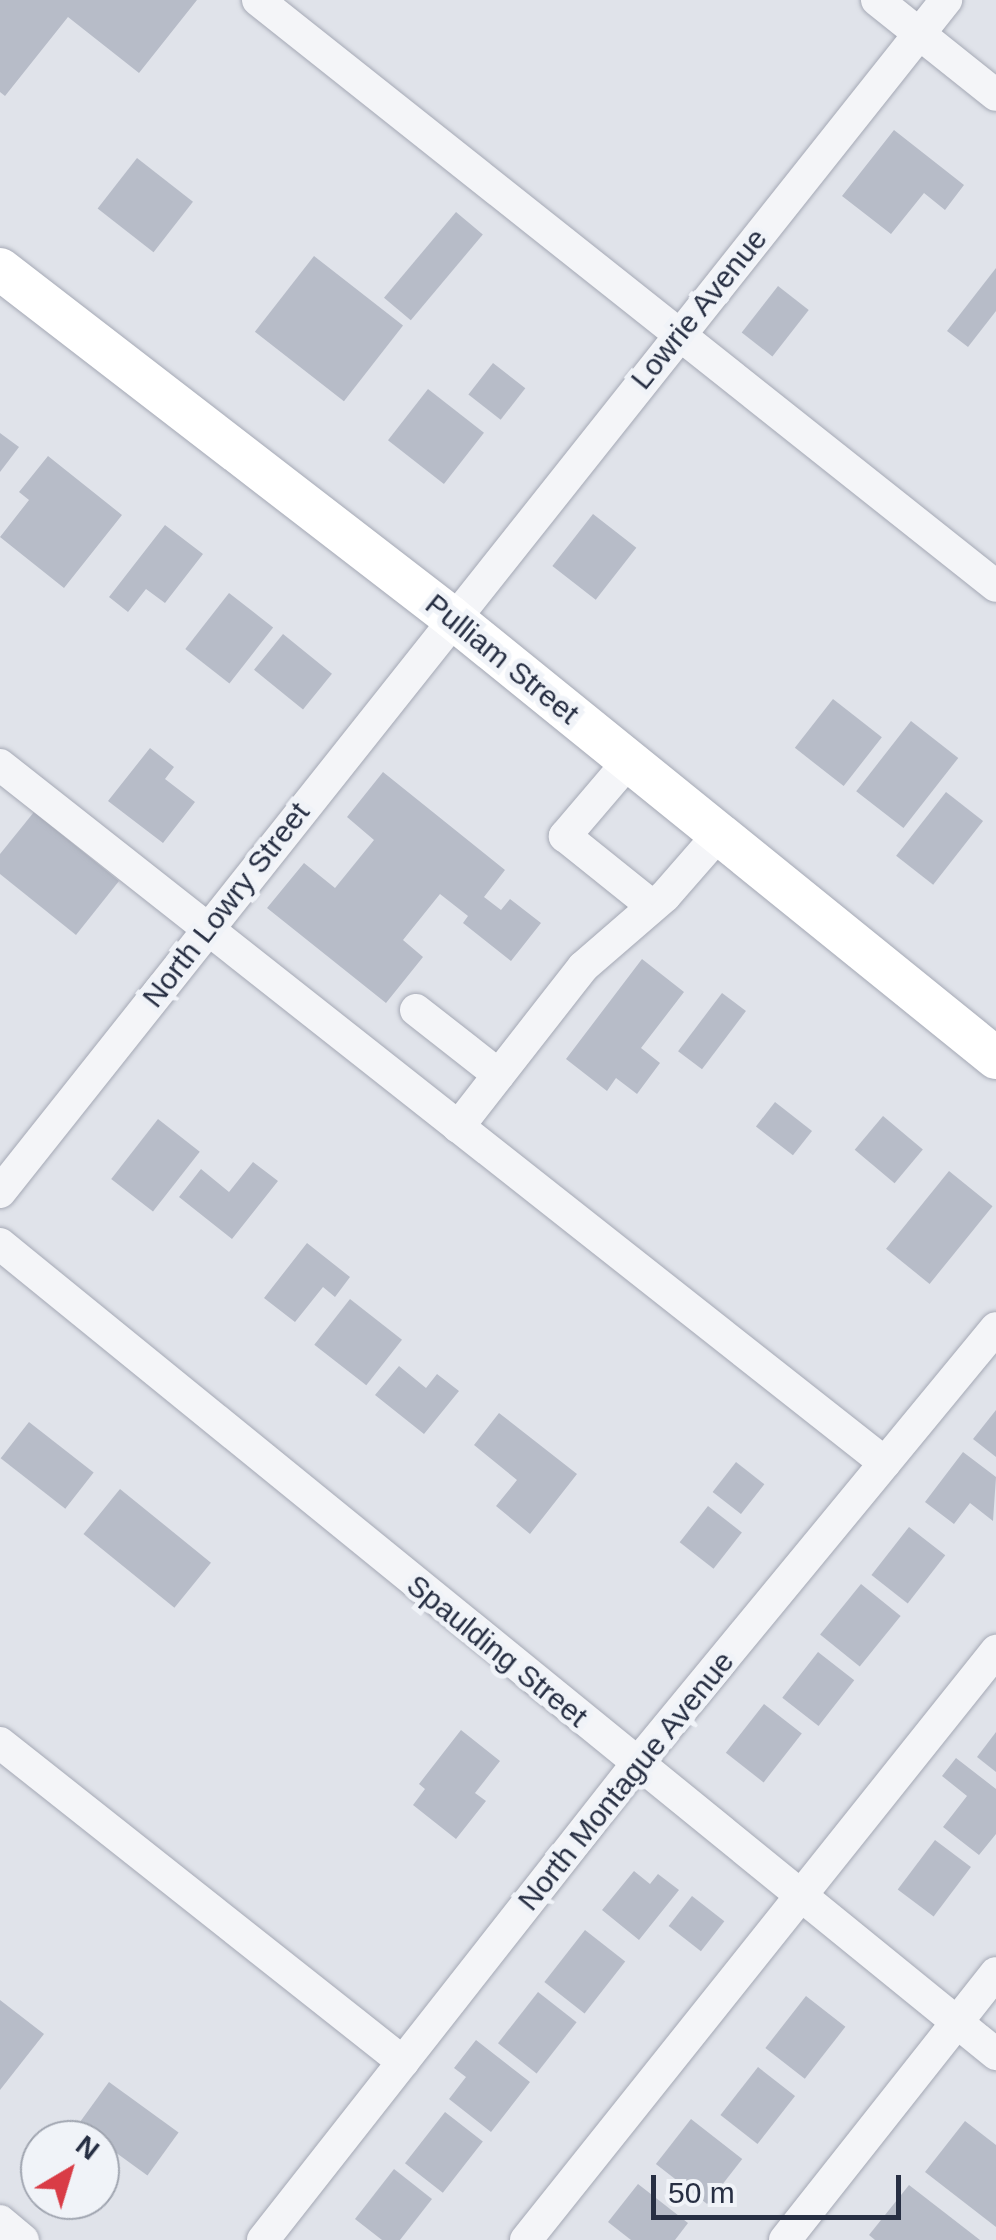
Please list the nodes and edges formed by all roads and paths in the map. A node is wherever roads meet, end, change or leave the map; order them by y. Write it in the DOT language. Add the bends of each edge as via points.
graph roads {
  1 [pos="258,0"];
  2 [pos="877,0"];
  3 [pos="946,0"];
  4 [pos="919,34"];
  5 [pos="996,95"];
  6 [pos="0,270"];
  7 [pos="678,334"];
  8 [pos="996,586"];
  9 [pos="451,618"];
  10 [pos="629,761"];
  11 [pos="0,766"];
  12 [pos="719,834"];
  13 [pos="650,904"];
  14 [pos="207,928"];
  15 [pos="416,1010"];
  16 [pos="996,1058"];
  17 [pos="498,1075"];
  18 [pos="458,1127"];
  19 [pos="0,1192"];
  20 [pos="0,1244"];
  21 [pos="996,1328"];
  22 [pos="885,1463"];
  23 [pos="996,1651"];
  24 [pos="0,1743"];
  25 [pos="636,1765"];
  26 [pos="800,1897"];
  27 [pos="996,1974"];
  28 [pos="956,2023"];
  29 [pos="996,2054"];
  30 [pos="403,2062"];
  31 [pos="0,2221"];
  32 [pos="23,2240"];
  33 [pos="262,2240"];
  34 [pos="526,2240"];
  35 [pos="785,2240"];
  1 -- 7 [label="street"];
  2 -- 4 [label="street"];
  3 -- 4 [label="street, Lowrie Avenue"];
  4 -- 5 [label="street"];
  4 -- 7 [label="street, Lowrie Avenue"];
  6 -- 9 [label="main road, Pulliam Street"];
  7 -- 8 [label="street"];
  7 -- 9 [label="street, Lowrie Avenue"];
  9 -- 10 [label="main road, Pulliam Street"];
  9 -- 14 [label="street, North Lowry Street"];
  10 -- 12 [label="main road, Pulliam Street"];
  10 -- 13 [label="street" via="565,836"];
  11 -- 14 [label="street"];
  12 -- 13 [label="street"];
  12 -- 16 [label="main road, Pulliam Street"];
  13 -- 17 [label="street" via="583,967"];
  14 -- 18 [label="street"];
  14 -- 19 [label="street, North Lowry Street"];
  15 -- 17 [label="street"];
  17 -- 18 [label="street"];
  18 -- 22 [label="street"];
  20 -- 25 [label="street, Spaulding Street"];
  21 -- 22 [label="street, North Montague Avenue"];
  22 -- 25 [label="street, North Montague Avenue"];
  23 -- 26 [label="street"];
  24 -- 30 [label="street"];
  25 -- 26 [label="street, Spaulding Street"];
  25 -- 30 [label="street, North Montague Avenue"];
  26 -- 28 [label="street, Spaulding Street"];
  26 -- 34 [label="street"];
  27 -- 28 [label="street"];
  28 -- 29 [label="street, Spaulding Street"];
  28 -- 35 [label="street"];
  30 -- 33 [label="street, North Montague Avenue"];
  31 -- 32 [label="street"];
}
